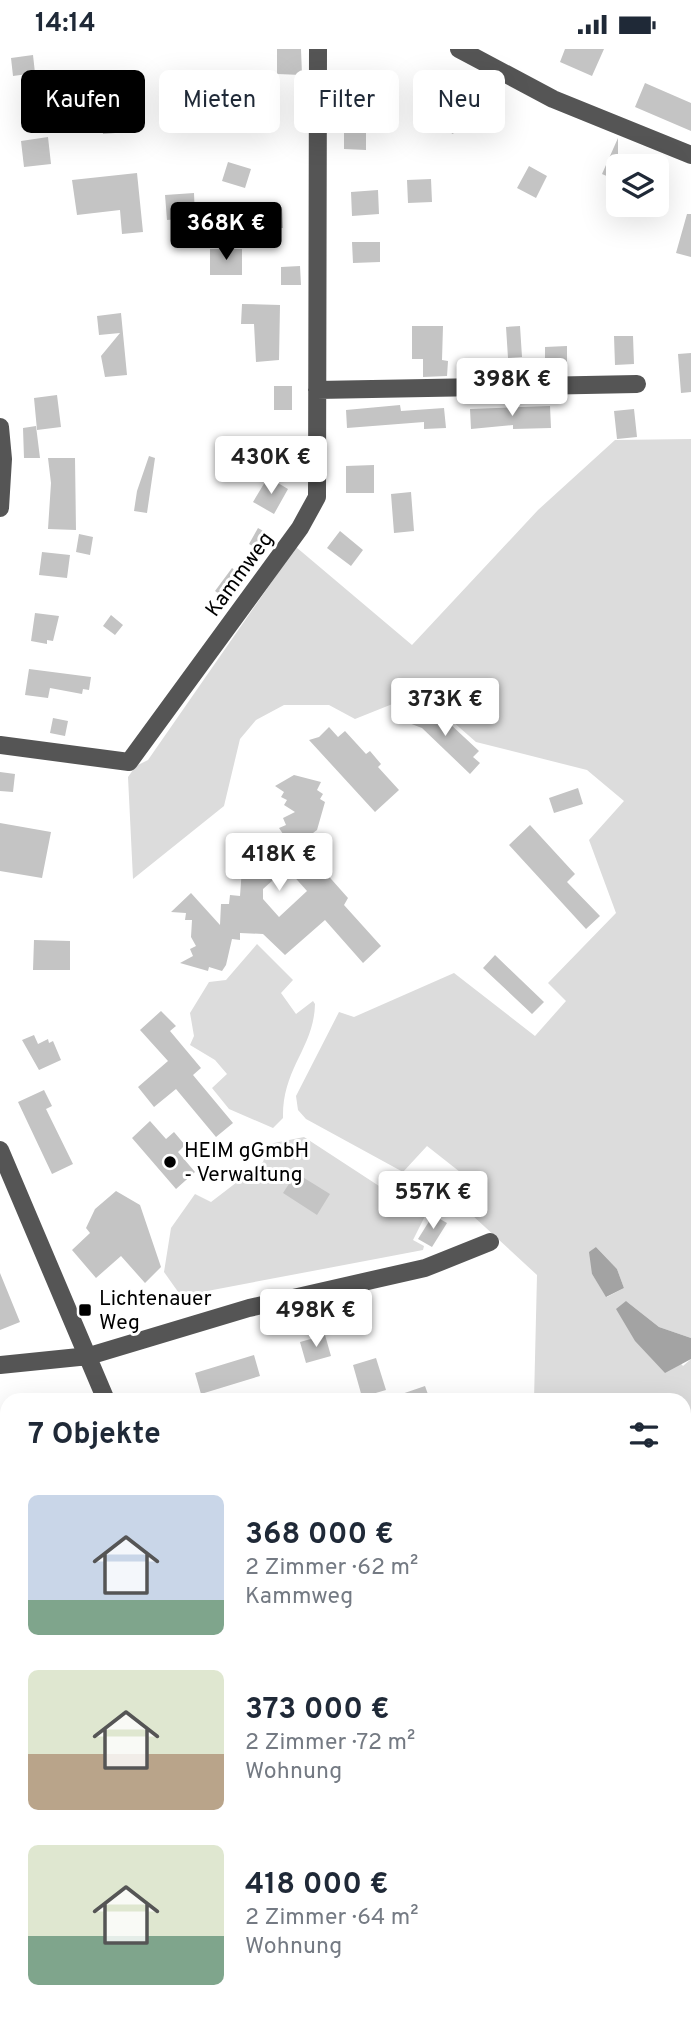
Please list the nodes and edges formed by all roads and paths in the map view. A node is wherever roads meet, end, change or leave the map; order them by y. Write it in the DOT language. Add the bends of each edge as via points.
graph roads {
  1 [pos="318,49"];
  2 [pos="459,49"];
  3 [pos="691,155"];
  4 [pos="636,384"];
  5 [pos="317,390"];
  6 [pos="0,427"];
  7 [pos="0,508"];
  8 [pos="0,745"];
  9 [pos="0,1150"];
  10 [pos="489,1242"];
  11 [pos="89,1356"];
  12 [pos="0,1365"];
  13 [pos="103,1393"];
  1 -- 5 [label="street, Kammweg"];
  2 -- 3 [label="street" via="553,99"];
  4 -- 5 [label="street"];
  5 -- 8 [label="street, Kammweg" via="317,496 300,528 129,762"];
  6 -- 7 [label="street"];
  9 -- 11 [label="street"];
  10 -- 11 [label="street" via="425,1268 249,1308"];
  11 -- 12 [label="street"];
  11 -- 13 [label="street"];
}
